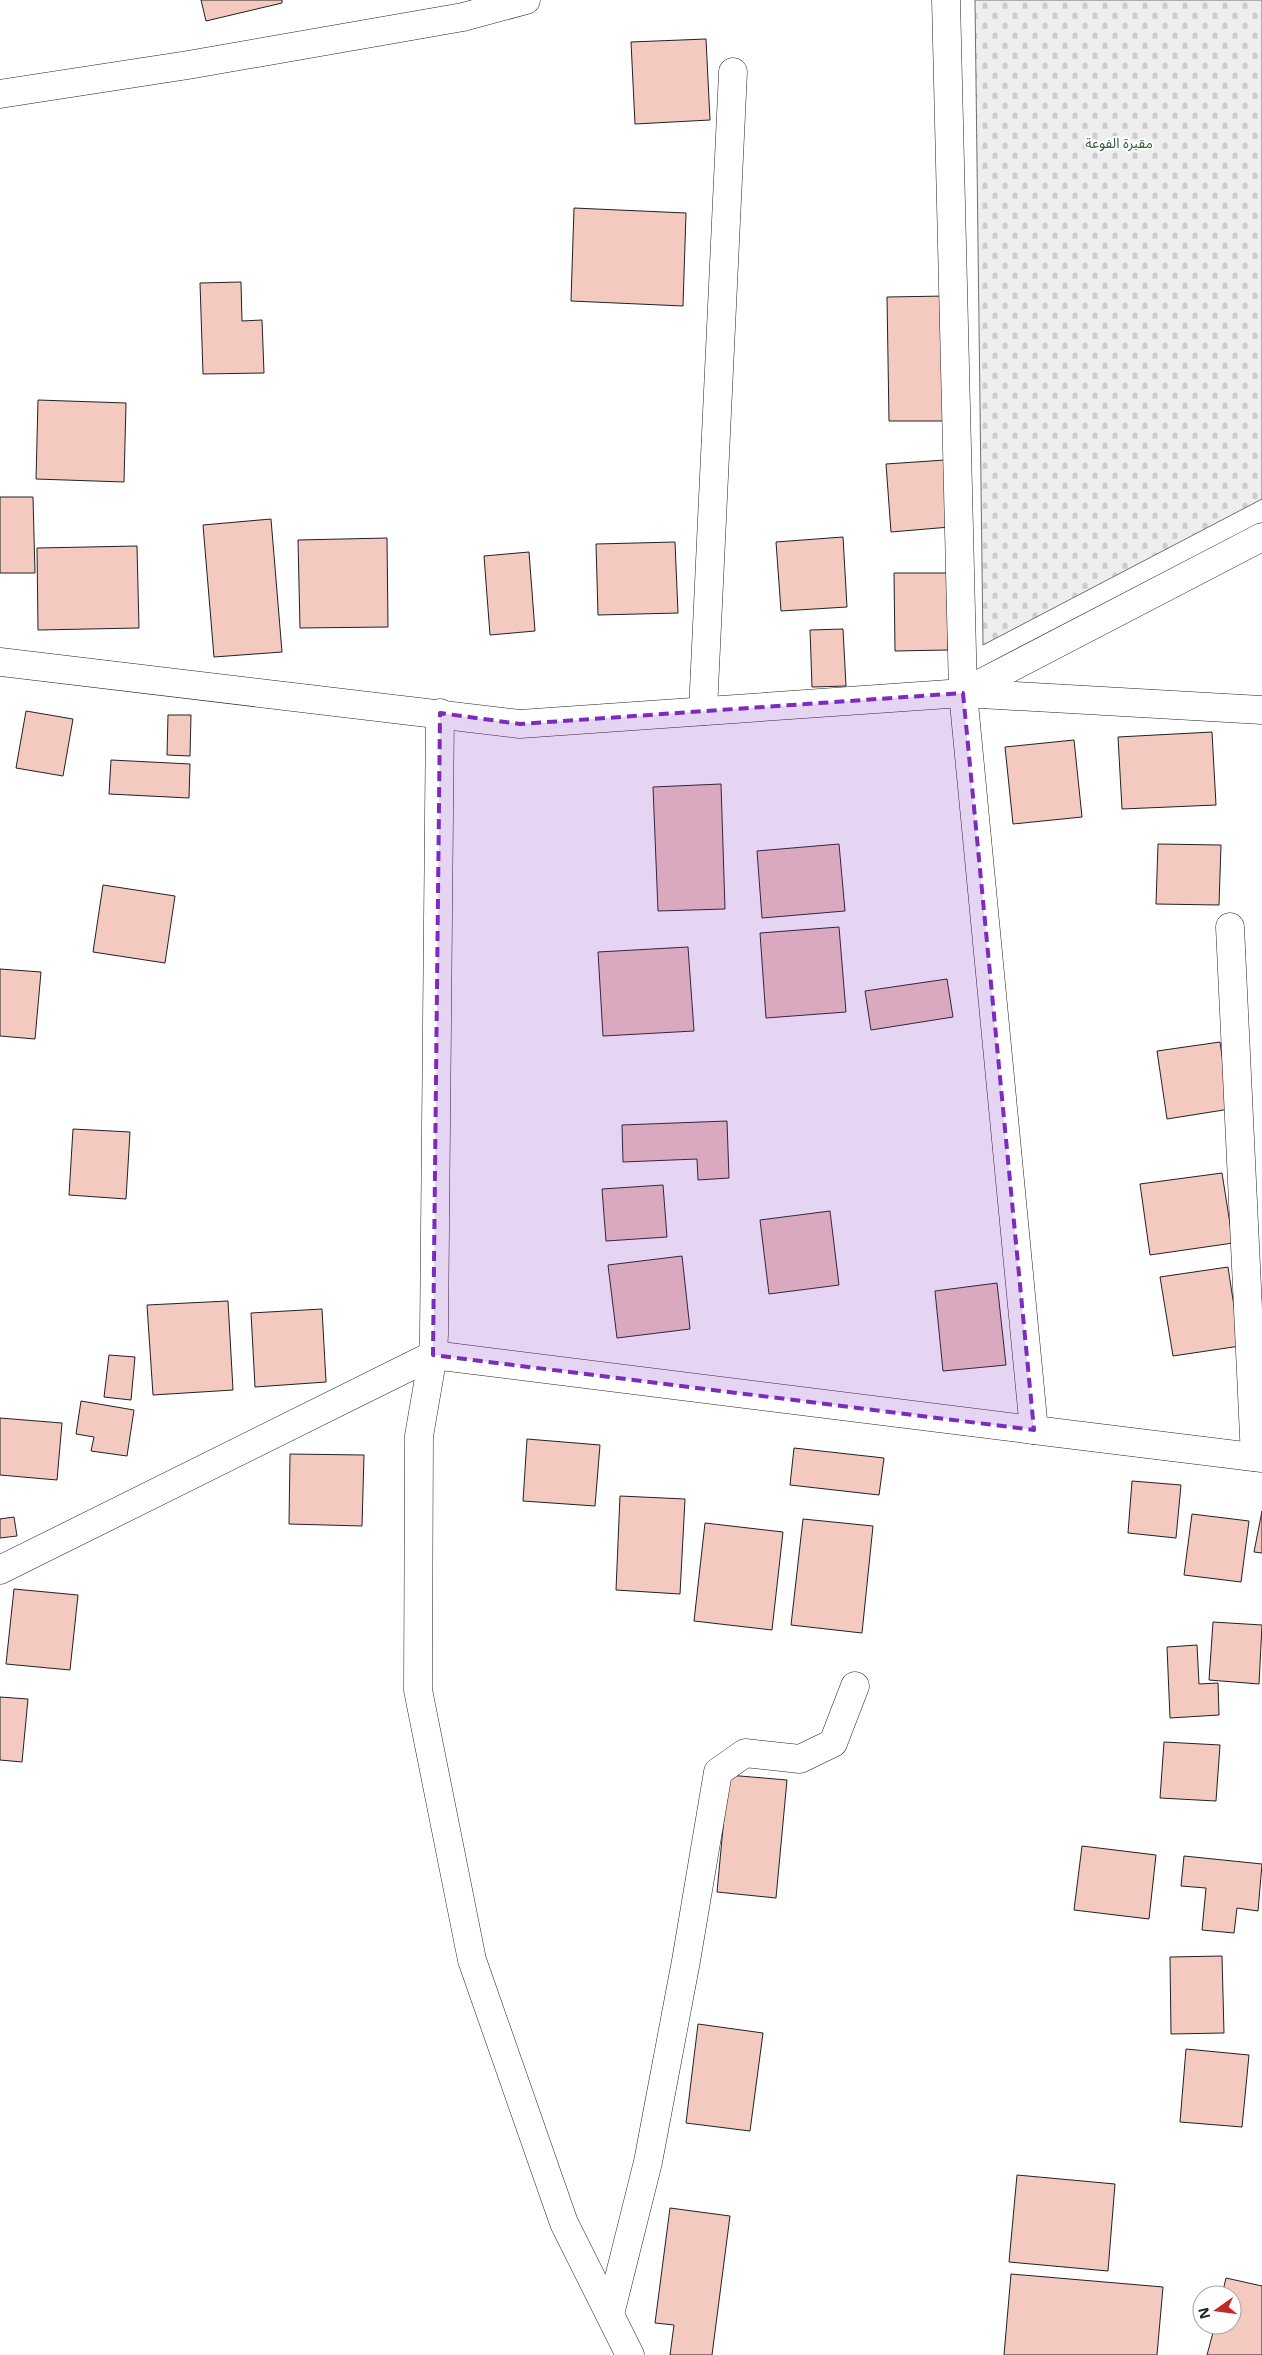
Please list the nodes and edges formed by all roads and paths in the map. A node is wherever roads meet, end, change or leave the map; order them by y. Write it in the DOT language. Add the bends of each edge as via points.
graph roads {
  1 [pos="526,0"];
  2 [pos="946,0"];
  3 [pos="733,72"];
  4 [pos="0,94"];
  5 [pos="1262,537"];
  6 [pos="0,662"];
  7 [pos="963,693"];
  8 [pos="1262,710"];
  9 [pos="703,711"];
  10 [pos="440,713"];
  11 [pos="1230,927"];
  12 [pos="433,1355"];
  13 [pos="1034,1430"];
  14 [pos="1259,1457"];
  15 [pos="0,1570"];
  16 [pos="855,1686"];
  17 [pos="610,2314"];
  18 [pos="630,2355"];
  1 -- 4 [label="street" via="443,20"];
  2 -- 7 [label="street"];
  3 -- 9 [label="street"];
  5 -- 7 [label="street"];
  6 -- 10 [label="street"];
  7 -- 8 [label="street"];
  7 -- 9 [label="street"];
  7 -- 13 [label="street"];
  9 -- 10 [label="street" via="520,724"];
  10 -- 12 [label="street"];
  11 -- 14 [label="street"];
  12 -- 13 [label="street"];
  12 -- 15 [label="street"];
  12 -- 17 [label="street" via="419,1436 418,1690 472,1960 564,2223"];
  13 -- 14 [label="street"];
  16 -- 17 [label="street" via="833,1743 800,1759 745,1753 718,1772 648,2162"];
  17 -- 18 [label="street"];
}
